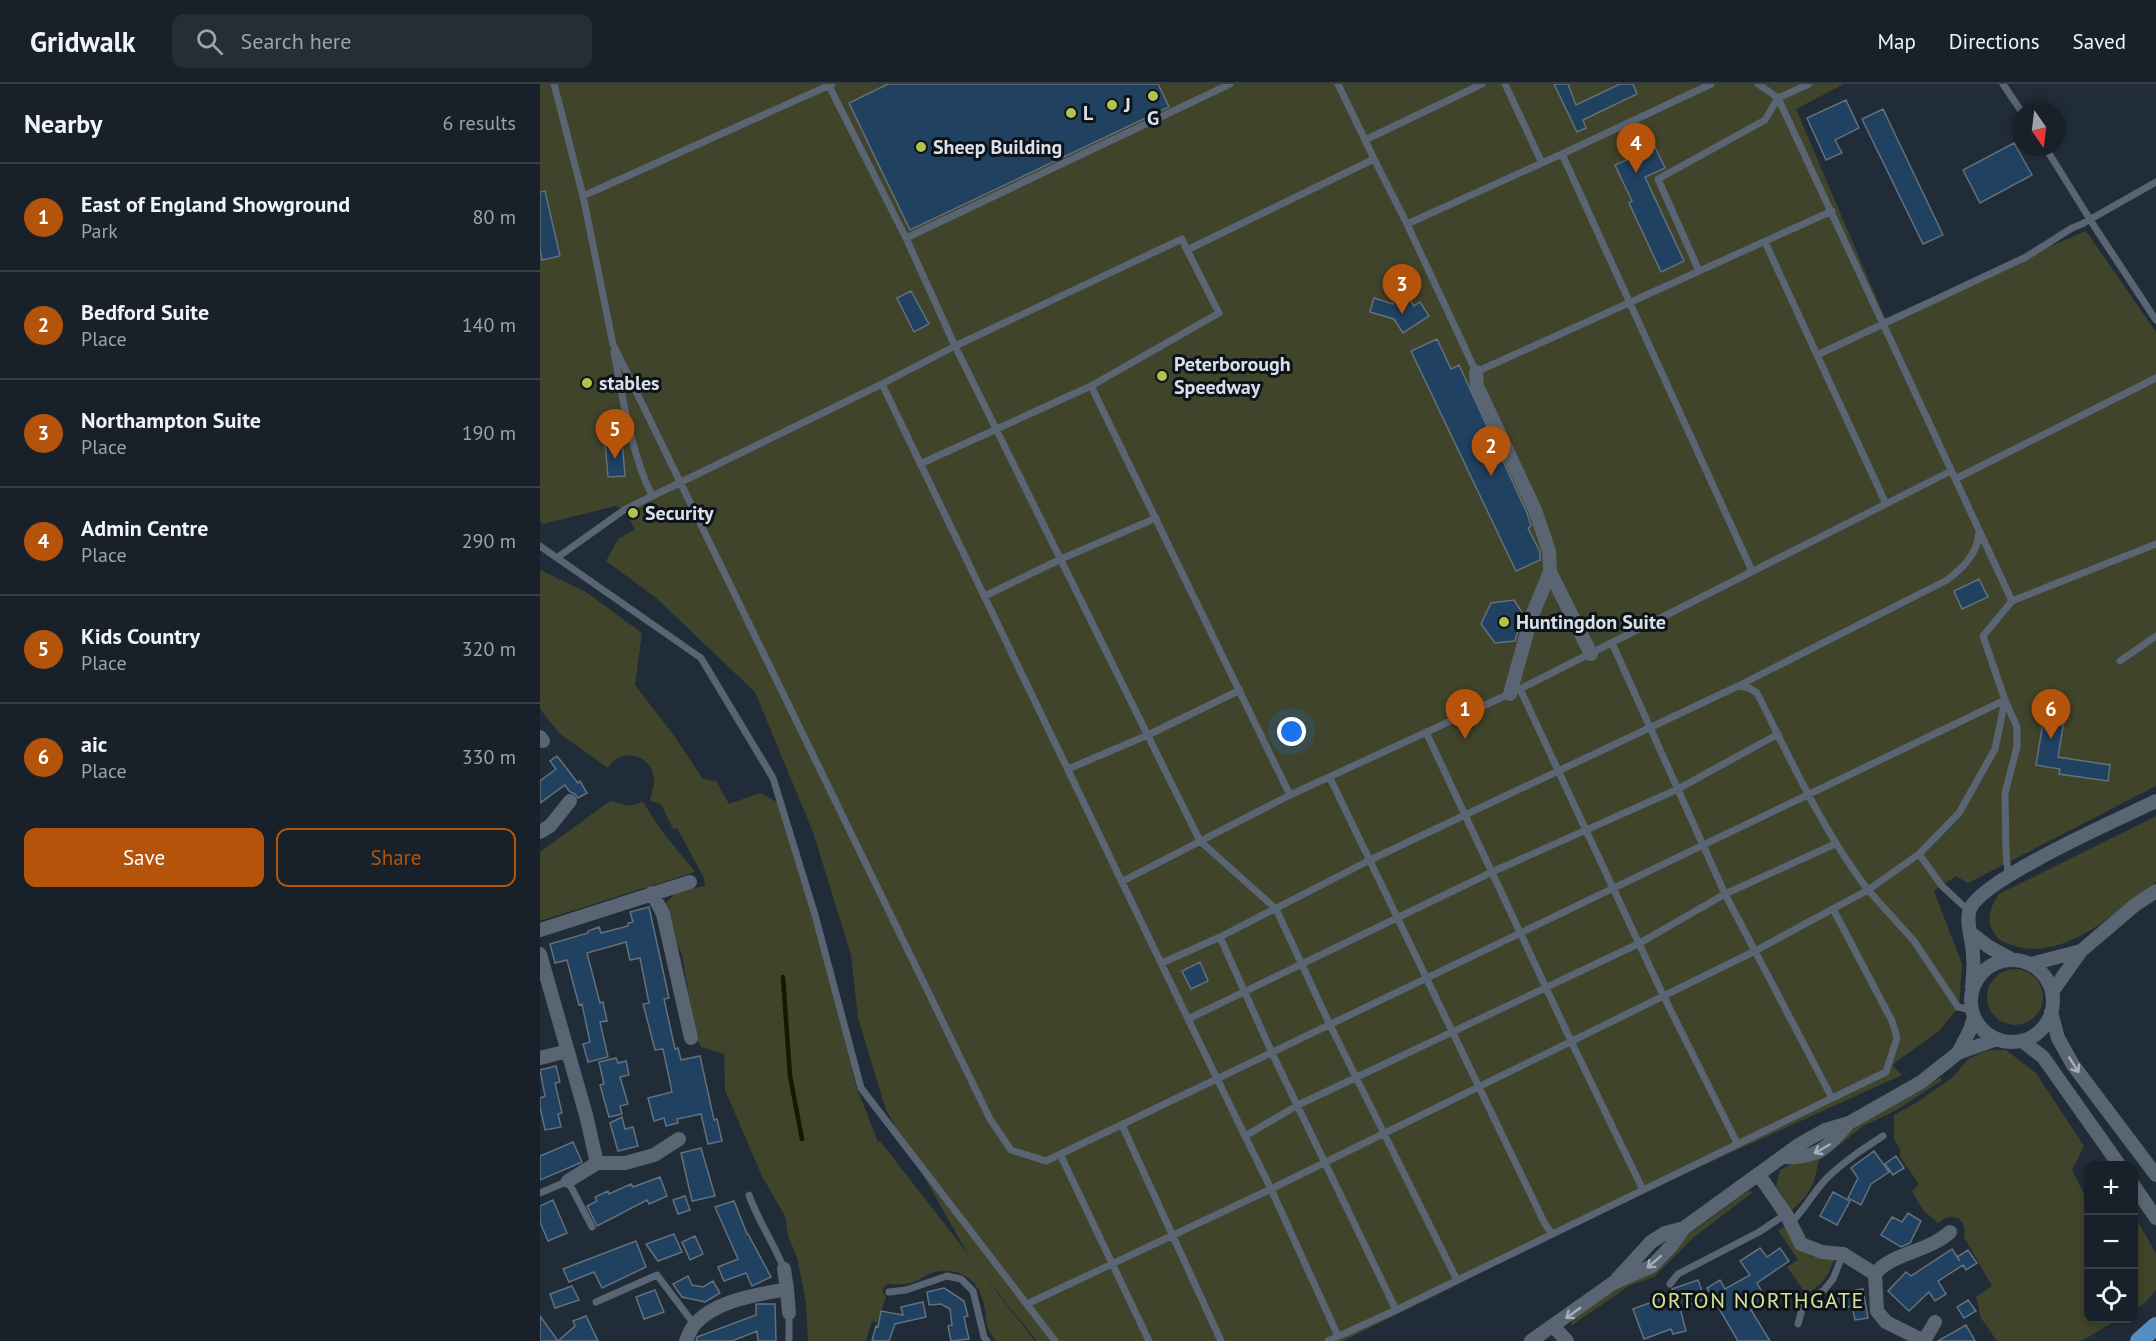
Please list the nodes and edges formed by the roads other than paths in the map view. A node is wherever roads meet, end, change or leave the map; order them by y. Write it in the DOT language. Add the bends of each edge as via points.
graph roads {
  1 [pos="554,84"];
  2 [pos="1230,84"];
  3 [pos="1338,84"];
  4 [pos="1482,84"];
  5 [pos="1505,84"];
  6 [pos="1711,84"];
  7 [pos="1758,84"];
  8 [pos="1809,84"];
  9 [pos="2002,84"];
  10 [pos="830,85"];
  11 [pos="1778,98"];
  12 [pos="2015,102"];
  13 [pos="1365,140"];
  14 [pos="1562,154"];
  15 [pos="2051,156"];
  16 [pos="1374,159"];
  17 [pos="1542,163"];
  18 [pos="2156,182"];
  19 [pos="583,196"];
  20 [pos="1832,211"];
  21 [pos="2090,219"];
  22 [pos="1407,224"];
  23 [pos="906,238"];
  24 [pos="1765,242"];
  25 [pos="1187,250"];
  26 [pos="1700,271"];
  27 [pos="1630,304"];
  28 [pos="2156,320"];
  29 [pos="1884,325"];
  30 [pos="613,344"];
  31 [pos="955,346"];
  32 [pos="1817,355"];
  33 [pos="1476,372"];
  34 [pos="2156,378"];
  35 [pos="882,384"];
  36 [pos="1091,386"];
  37 [pos="996,429"];
  38 [pos="920,464"];
  39 [pos="1952,471"];
  40 [pos="1955,479"];
  41 [pos="681,481"];
  42 [pos="652,496"];
  43 [pos="1886,504"];
  44 [pos="1156,518"];
  45 [pos="1979,530"];
  46 [pos="2156,544"];
  47 [pos="540,546"];
  48 [pos="558,557"];
  49 [pos="1060,559"];
  50 [pos="1752,571"];
  51 [pos="1550,572"];
  52 [pos="985,596"];
  53 [pos="2012,601"];
  54 [pos="2156,636"];
  55 [pos="1612,643"];
  56 [pos="1591,654"];
  57 [pos="2120,661"];
  58 [pos="1763,673"];
  59 [pos="1738,686"];
  60 [pos="1240,690"];
  61 [pos="1515,692"];
  62 [pos="1757,693"];
  63 [pos="2006,700"];
  64 [pos="1650,727"];
  65 [pos="1426,732"];
  66 [pos="1778,734"];
  67 [pos="1148,735"];
  68 [pos="1068,769"];
  69 [pos="1559,771"];
  70 [pos="1330,778"];
  71 [pos="1678,789"];
  72 [pos="1290,795"];
  73 [pos="1808,795"];
  74 [pos="570,801"];
  75 [pos="2156,801"];
  76 [pos="1465,815"];
  77 [pos="1587,830"];
  78 [pos="540,832"];
  79 [pos="1200,841"];
  80 [pos="1835,844"];
  81 [pos="1704,846"];
  82 [pos="1919,854"];
  83 [pos="1370,860"];
  84 [pos="1492,872"];
  85 [pos="2008,875"];
  86 [pos="1123,881"];
  87 [pos="690,882"];
  88 [pos="1615,888"];
  89 [pos="1868,890"];
  90 [pos="2156,891"];
  91 [pos="652,893"];
  92 [pos="1725,894"];
  93 [pos="1276,909"];
  94 [pos="1833,909"];
  95 [pos="1969,911"];
  96 [pos="1397,917"];
  97 [pos="540,930"];
  98 [pos="1521,934"];
  99 [pos="1972,934"];
  100 [pos="1220,937"];
  101 [pos="1640,943"];
  102 [pos="1755,951"];
  103 [pos="2081,951"];
  104 [pos="540,954"];
  105 [pos="2011,959"];
  106 [pos="1161,963"];
  107 [pos="1302,964"];
  108 [pos="2031,964"];
  109 [pos="1426,979"];
  110 [pos="1545,987"];
  111 [pos="1972,987"];
  112 [pos="1244,992"];
  113 [pos="2052,992"];
  114 [pos="1664,995"];
  115 [pos="2051,1012"];
  116 [pos="1973,1013"];
  117 [pos="1188,1019"];
  118 [pos="1330,1025"];
  119 [pos="1452,1031"];
  120 [pos="691,1038"];
  121 [pos="1997,1039"];
  122 [pos="1570,1041"];
  123 [pos="2022,1041"];
  124 [pos="568,1050"];
  125 [pos="1272,1053"];
  126 [pos="1958,1053"];
  127 [pos="540,1058"];
  128 [pos="1356,1077"];
  129 [pos="1217,1080"];
  130 [pos="1479,1086"];
  131 [pos="1832,1098"];
  132 [pos="1298,1105"];
  133 [pos="1122,1125"];
  134 [pos="1383,1133"];
  135 [pos="1245,1136"];
  136 [pos="1883,1136"];
  137 [pos="679,1139"];
  138 [pos="1737,1143"];
  139 [pos="1060,1154"];
  140 [pos="2116,1161"];
  141 [pos="1325,1162"];
  142 [pos="597,1163"];
  143 [pos="1760,1175"];
  144 [pos="2156,1176"];
  145 [pos="568,1181"];
  146 [pos="1271,1188"];
  147 [pos="1643,1190"];
  148 [pos="540,1193"];
  149 [pos="2138,1193"];
  150 [pos="749,1195"];
  151 [pos="2156,1218"];
  152 [pos="1788,1219"];
  153 [pos="592,1227"];
  154 [pos="1950,1232"];
  155 [pos="1552,1234"];
  156 [pos="1173,1235"];
  157 [pos="1843,1254"];
  158 [pos="1113,1263"];
  159 [pos="784,1269"];
  160 [pos="1875,1274"];
  161 [pos="1457,1280"];
  162 [pos="1670,1284"];
  163 [pos="787,1289"];
  164 [pos="889,1292"];
  165 [pos="596,1302"];
  166 [pos="1027,1304"];
  167 [pos="1396,1310"];
  168 [pos="789,1313"];
  169 [pos="1935,1322"];
  170 [pos="694,1324"];
  171 [pos="1798,1324"];
  172 [pos="2156,1326"];
  173 [pos="1554,1327"];
  174 [pos="1338,1336"];
  175 [pos="686,1341"];
  176 [pos="789,1341"];
  177 [pos="987,1341"];
  178 [pos="1055,1341"];
  179 [pos="1149,1341"];
  180 [pos="1221,1341"];
  181 [pos="1328,1341"];
  182 [pos="1531,1341"];
  183 [pos="1567,1341"];
  184 [pos="1924,1341"];
  185 [pos="2139,1341"];
  1 -- 19 [label="lane"];
  2 -- 23 [label="lane"];
  3 -- 13 [label="lane"];
  4 -- 13 [label="lane"];
  5 -- 17 [label="lane"];
  6 -- 14 [label="lane"];
  7 -- 11 [label="lane"];
  8 -- 11 [label="lane"];
  9 -- 12 [label="lane"];
  10 -- 19 [label="lane"];
  10 -- 23 [label="lane"];
  11 -- 20 [label="lane"];
  11 -- 26 [label="lane" via="1765,120 1658,179"];
  13 -- 16 [label="lane"];
  14 -- 17 [label="lane"];
  14 -- 27 [label="lane"];
  15 -- 21 [label="lane"];
  16 -- 22 [label="lane"];
  16 -- 25 [label="lane"];
  17 -- 22 [label="lane"];
  18 -- 21 [label="lane"];
  19 -- 30 [label="lane"];
  20 -- 24 [label="lane"];
  20 -- 29 [label="lane"];
  21 -- 28 [label="lane"];
  21 -- 29 [label="lane" via="2026,257"];
  22 -- 33 [label="lane"];
  23 -- 31 [label="lane"];
  24 -- 26 [label="lane"];
  24 -- 32 [label="lane"];
  25 -- 31 [label="lane" via="1182,239"];
  25 -- 36 [label="lane" via="1219,313"];
  26 -- 27 [label="lane"];
  27 -- 33 [label="lane"];
  27 -- 50 [label="lane"];
  29 -- 32 [label="lane"];
  29 -- 39 [label="lane"];
  30 -- 41 [label="lane"];
  30 -- 42 [label="lane" via="636,452"];
  31 -- 35 [label="lane"];
  31 -- 37 [label="lane"];
  32 -- 43 [label="lane"];
  33 -- 51 [label="street" via="1477,386 1534,510 1549,551"];
  34 -- 40 [label="lane"];
  35 -- 38 [label="lane"];
  35 -- 41 [label="lane"];
  36 -- 37 [label="lane"];
  36 -- 44 [label="lane"];
  37 -- 38 [label="lane"];
  37 -- 49 [label="lane"];
  38 -- 52 [label="lane"];
  39 -- 40 [label="lane"];
  39 -- 43 [label="lane"];
  40 -- 45 [label="lane"];
  41 -- 42 [label="lane"];
  41 -- 139 [label="lane" via="990,1119 1011,1150 1046,1161"];
  42 -- 48 [label="lane" via="624,510"];
  43 -- 50 [label="lane"];
  44 -- 49 [label="lane"];
  44 -- 60 [label="lane"];
  45 -- 53 [label="lane"];
  45 -- 58 [label="lane" via="1971,556 1947,580"];
  46 -- 53 [label="lane"];
  47 -- 48 [label="lane"];
  48 -- 166 [label="lane" via="701,658 773,778 861,1088"];
  49 -- 52 [label="lane"];
  49 -- 67 [label="lane"];
  50 -- 55 [label="lane"];
  51 -- 56 [label="street"];
  51 -- 61 [label="street" via="1531,618"];
  52 -- 68 [label="lane"];
  53 -- 63 [label="lane" via="1983,636"];
  54 -- 57 [label="lane"];
  55 -- 56 [label="lane"];
  55 -- 64 [label="lane"];
  56 -- 61 [label="lane"];
  58 -- 59 [label="lane"];
  58 -- 62 [label="lane"];
  59 -- 62 [label="lane"];
  59 -- 64 [label="lane"];
  60 -- 67 [label="lane"];
  60 -- 72 [label="lane"];
  61 -- 65 [label="lane"];
  61 -- 69 [label="lane"];
  62 -- 66 [label="lane"];
  63 -- 73 [label="lane"];
  63 -- 82 [label="lane" via="1995,749 1959,813"];
  63 -- 85 [label="lane" via="2017,727 2018,747 2006,793"];
  64 -- 69 [label="lane"];
  64 -- 71 [label="lane"];
  65 -- 70 [label="lane"];
  65 -- 76 [label="lane"];
  66 -- 71 [label="lane"];
  66 -- 73 [label="lane"];
  67 -- 68 [label="lane"];
  67 -- 79 [label="lane"];
  68 -- 86 [label="lane"];
  69 -- 76 [label="lane"];
  69 -- 77 [label="lane"];
  70 -- 72 [label="lane"];
  70 -- 83 [label="lane"];
  71 -- 77 [label="lane"];
  71 -- 81 [label="lane"];
  72 -- 79 [label="lane"];
  73 -- 80 [label="lane"];
  73 -- 81 [label="lane"];
  74 -- 78 [label="street" via="550,826"];
  75 -- 85 [label="street"];
  76 -- 83 [label="lane"];
  76 -- 84 [label="lane"];
  77 -- 84 [label="lane"];
  77 -- 88 [label="lane"];
  79 -- 86 [label="lane"];
  79 -- 93 [label="lane"];
  80 -- 89 [label="lane"];
  80 -- 92 [label="lane"];
  81 -- 88 [label="lane"];
  81 -- 92 [label="lane"];
  82 -- 89 [label="lane"];
  82 -- 95 [label="lane" via="1942,886"];
  83 -- 93 [label="lane"];
  83 -- 96 [label="lane"];
  84 -- 96 [label="lane"];
  84 -- 98 [label="lane"];
  85 -- 95 [label="street" via="1985,891"];
  86 -- 106 [label="lane"];
  87 -- 91 [label="street"];
  88 -- 98 [label="lane"];
  88 -- 101 [label="lane"];
  89 -- 94 [label="lane"];
  89 -- 116 [label="lane" via="1914,940 1958,1007"];
  90 -- 103 [label="street"];
  91 -- 97 [label="street"];
  91 -- 120 [label="street" via="663,914"];
  92 -- 101 [label="lane"];
  92 -- 102 [label="lane"];
  93 -- 100 [label="lane"];
  93 -- 107 [label="lane"];
  94 -- 102 [label="lane"];
  94 -- 131 [label="lane" via="1892,1021 1897,1038 1886,1072"];
  95 -- 99 [label="street"];
  96 -- 107 [label="lane"];
  96 -- 109 [label="lane"];
  98 -- 109 [label="lane"];
  98 -- 110 [label="lane"];
  99 -- 105 [label="street"];
  99 -- 111 [label="street"];
  100 -- 106 [label="lane"];
  100 -- 112 [label="lane"];
  101 -- 110 [label="lane"];
  101 -- 114 [label="lane"];
  102 -- 114 [label="lane"];
  102 -- 131 [label="lane"];
  103 -- 108 [label="street"];
  103 -- 113 [label="street"];
  104 -- 124 [label="street"];
  105 -- 108 [label="street"];
  105 -- 111 [label="street" via="1987,967"];
  106 -- 117 [label="lane"];
  107 -- 112 [label="lane"];
  107 -- 118 [label="lane"];
  108 -- 113 [label="street" via="2041,971"];
  109 -- 118 [label="lane"];
  109 -- 119 [label="lane"];
  110 -- 119 [label="lane"];
  110 -- 122 [label="lane"];
  111 -- 116 [label="street"];
  112 -- 117 [label="lane"];
  112 -- 125 [label="lane"];
  113 -- 115 [label="street"];
  114 -- 122 [label="lane"];
  114 -- 138 [label="lane"];
  115 -- 123 [label="street" via="2045,1025"];
  115 -- 144 [label="street, one-way" via="2058,1038 2073,1065"];
  116 -- 121 [label="street" via="1987,1034"];
  116 -- 126 [label="street" via="1970,1030"];
  117 -- 129 [label="lane"];
  118 -- 125 [label="lane"];
  118 -- 128 [label="lane"];
  119 -- 128 [label="lane"];
  119 -- 130 [label="lane"];
  121 -- 123 [label="street"];
  121 -- 126 [label="street"];
  122 -- 130 [label="lane"];
  122 -- 147 [label="lane"];
  123 -- 140 [label="street" via="2043,1057"];
  124 -- 127 [label="street"];
  124 -- 142 [label="street"];
  125 -- 129 [label="lane"];
  125 -- 132 [label="lane"];
  126 -- 143 [label="street" via="1921,1082 1849,1123 1825,1130 1800,1144"];
  128 -- 132 [label="lane"];
  128 -- 134 [label="lane"];
  129 -- 133 [label="lane"];
  129 -- 135 [label="lane"];
  130 -- 134 [label="lane"];
  130 -- 155 [label="lane"];
  131 -- 138 [label="lane"];
  132 -- 135 [label="lane"];
  132 -- 141 [label="lane"];
  133 -- 139 [label="lane"];
  133 -- 156 [label="lane"];
  134 -- 141 [label="lane"];
  134 -- 161 [label="lane"];
  135 -- 146 [label="lane"];
  136 -- 152 [label="lane" via="1842,1164 1809,1198 1805,1209"];
  137 -- 142 [label="street" via="654,1155 625,1163"];
  138 -- 147 [label="lane"];
  139 -- 158 [label="lane"];
  141 -- 146 [label="lane"];
  141 -- 167 [label="lane"];
  142 -- 145 [label="street"];
  143 -- 152 [label="street"];
  143 -- 173 [label="street, one-way" via="1684,1228 1652,1266 1613,1283"];
  145 -- 148 [label="lane"];
  145 -- 153 [label="lane"];
  146 -- 156 [label="lane"];
  146 -- 174 [label="lane"];
  147 -- 155 [label="lane"];
  149 -- 151 [label="street"];
  150 -- 159 [label="lane"];
  152 -- 157 [label="street" via="1801,1244"];
  152 -- 162 [label="lane" via="1678,1274"];
  154 -- 160 [label="street" via="1924,1248 1883,1264"];
  155 -- 161 [label="lane"];
  156 -- 158 [label="lane"];
  156 -- 180 [label="lane"];
  157 -- 160 [label="street"];
  157 -- 171 [label="lane" via="1833,1279 1803,1306"];
  158 -- 166 [label="lane"];
  158 -- 179 [label="lane"];
  159 -- 163 [label="street"];
  160 -- 184 [label="street" via="1877,1311 1886,1322"];
  161 -- 167 [label="lane"];
  163 -- 168 [label="street"];
  163 -- 170 [label="street" via="716,1308"];
  164 -- 177 [label="lane" via="947,1276 961,1279 973,1291"];
  165 -- 170 [label="lane" via="657,1275"];
  166 -- 178 [label="lane"];
  167 -- 174 [label="lane"];
  168 -- 176 [label="lane"];
  169 -- 184 [label="street"];
  170 -- 175 [label="street"];
  172 -- 185 [label="main road"];
  173 -- 182 [label="street"];
  173 -- 183 [label="street"];
  174 -- 181 [label="lane"];
}
